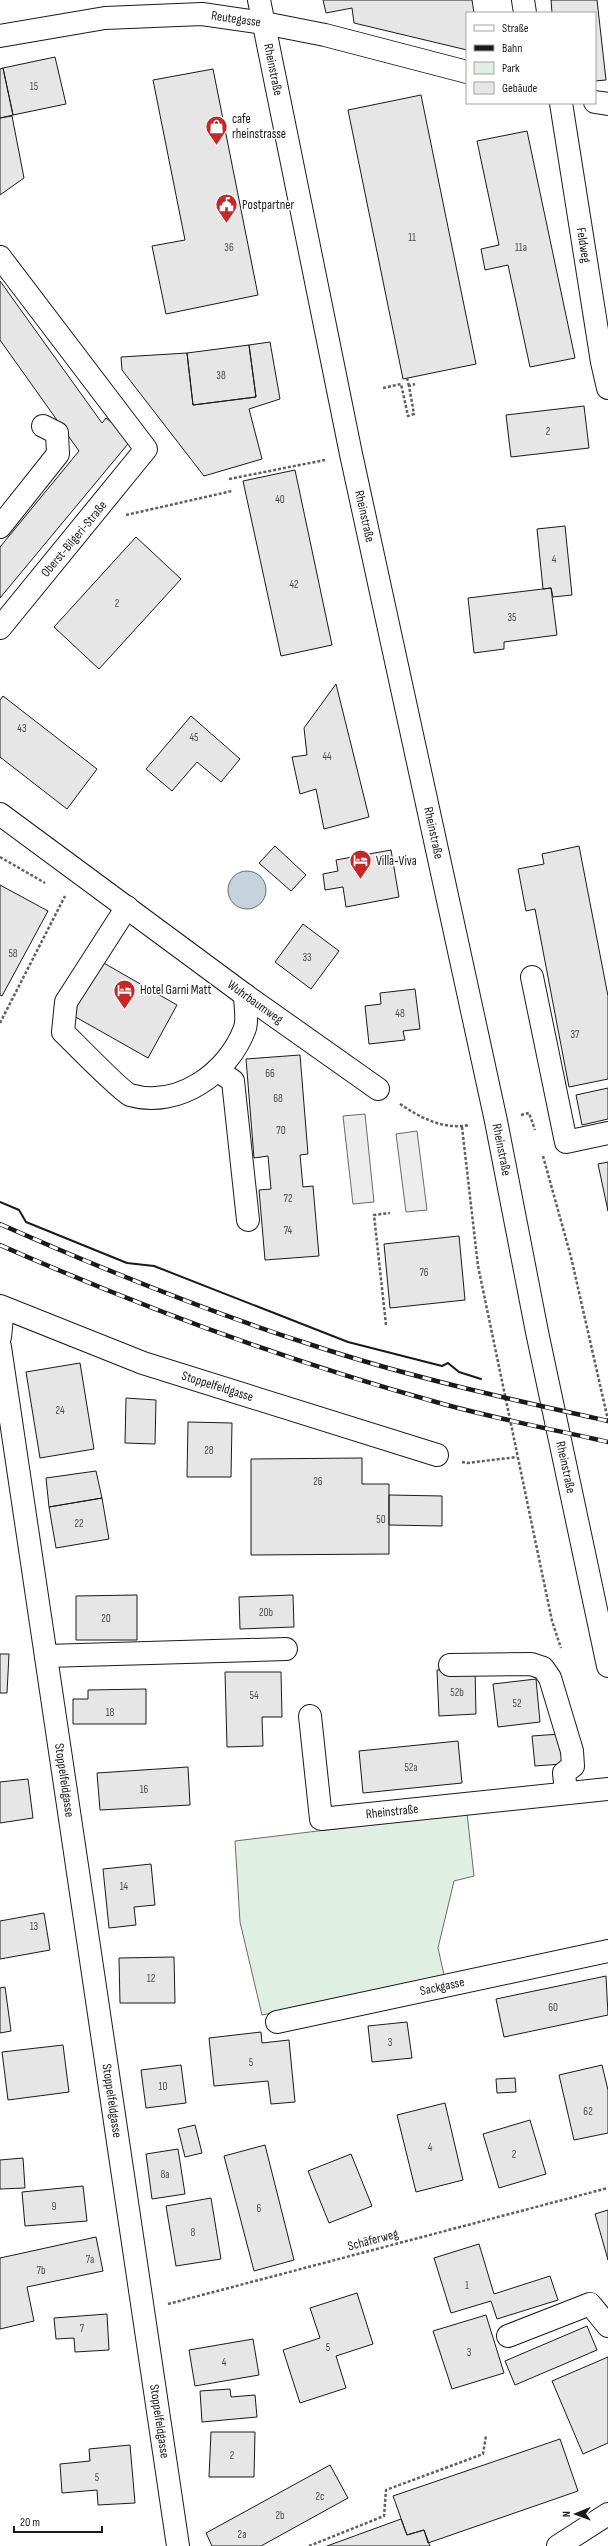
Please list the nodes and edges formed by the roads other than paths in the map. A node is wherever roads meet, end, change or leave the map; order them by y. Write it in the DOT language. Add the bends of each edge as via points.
graph roads {
  1 [pos="259,0"];
  2 [pos="523,0"];
  3 [pos="525,12"];
  4 [pos="264,23"];
  5 [pos="0,36"];
  6 [pos="466,72"];
  7 [pos="596,102"];
  8 [pos="561,104"];
  9 [pos="608,104"];
  10 [pos="0,257"];
  11 [pos="608,388"];
  12 [pos="43,426"];
  13 [pos="0,527"];
  14 [pos="0,628"];
  15 [pos="0,814"];
  16 [pos="126,907"];
  17 [pos="532,977"];
  18 [pos="244,995"];
  19 [pos="217,1070"];
  20 [pos="378,1089"];
  21 [pos="608,1133"];
  22 [pos="248,1220"];
  23 [pos="1,1307"];
  24 [pos="0,1337"];
  25 [pos="0,1347"];
  26 [pos="437,1455"];
  27 [pos="286,1650"];
  28 [pos="46,1656"];
  29 [pos="450,1665"];
  30 [pos="608,1666"];
  31 [pos="310,1716"];
  32 [pos="608,1789"];
  33 [pos="566,1793"];
  34 [pos="608,1951"];
  35 [pos="277,2022"];
  36 [pos="608,2326"];
  37 [pos="508,2336"];
  38 [pos="608,2514"];
  39 [pos="178,2546"];
  40 [pos="558,2546"];
  1 -- 4 [label="street, Rheinstraße"];
  2 -- 3 [label="street"];
  4 -- 5 [label="street, Reutegasse" via="202,14 105,18"];
  4 -- 6 [label="street, Reutegasse" via="332,37"];
  4 -- 30 [label="street, Rheinstraße" via="351,454 496,1121 537,1332"];
  7 -- 9 [label="street"];
  8 -- 11 [label="street, Feldweg"];
  10 -- 14 [label="street, Oberst-Bilgeri-Straße" via="146,449 107,500"];
  12 -- 13 [label="street" via="57,433 58,454"];
  15 -- 16 [label="street, Wuhrbaumweg"];
  16 -- 18 [label="street, Wuhrbaumweg"];
  16 -- 19 [label="street" via="66,1002 63,1032 128,1094 159,1099 192,1088"];
  17 -- 21 [label="street" via="566,1142"];
  18 -- 19 [label="street" via="246,1027 234,1051"];
  18 -- 20 [label="street, Wuhrbaumweg"];
  19 -- 22 [label="street" via="233,1081"];
  23 -- 24 [label="street, Stoppelfeldgasse"];
  23 -- 26 [label="street, Stoppelfeldgasse" via="143,1363"];
  25 -- 28 [label="street, Stoppelfeldgasse"];
  27 -- 28 [label="street"];
  28 -- 39 [label="street, Stoppelfeldgasse"];
  29 -- 33 [label="street" via="531,1664 543,1668 550,1678 572,1751 573,1766 564,1773"];
  31 -- 33 [label="street, Rheinstraße" via="321,1819"];
  32 -- 33 [label="street, Rheinstraße"];
  34 -- 35 [label="street, Sackgasse"];
  36 -- 37 [label="street" via="590,2304"];
  38 -- 40 [label="street"];
}
